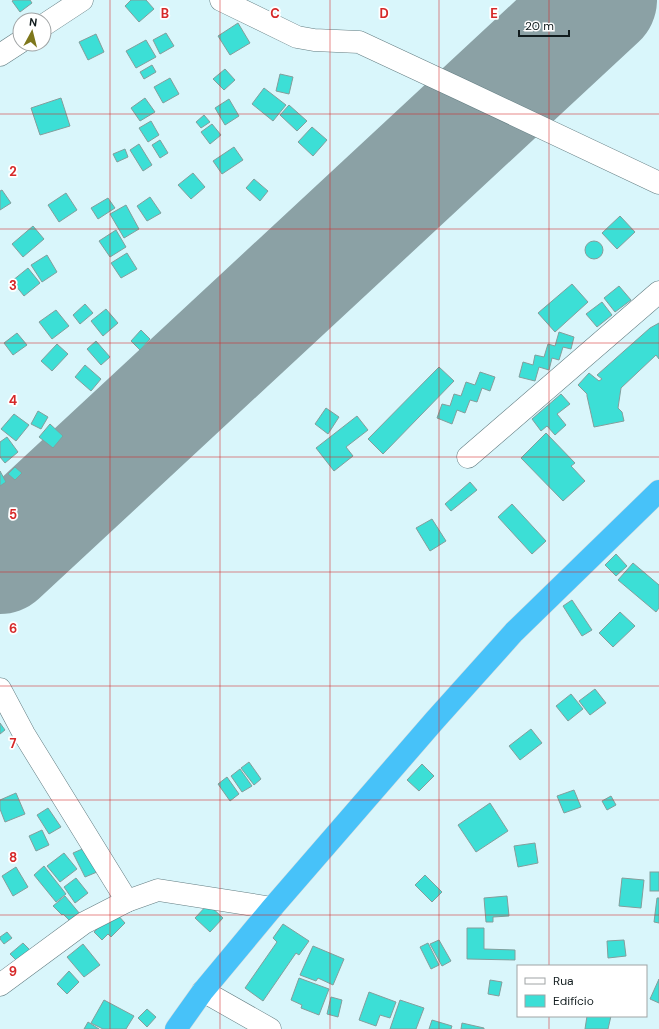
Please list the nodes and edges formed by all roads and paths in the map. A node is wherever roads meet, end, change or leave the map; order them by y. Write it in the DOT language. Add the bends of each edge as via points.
graph roads {
  1 [pos="82,0"];
  2 [pos="221,0"];
  3 [pos="52,20"];
  4 [pos="12,47"];
  5 [pos="0,55"];
  6 [pos="659,183"];
  7 [pos="659,292"];
  8 [pos="468,457"];
  9 [pos="659,491"];
  10 [pos="0,689"];
  11 [pos="127,901"];
  12 [pos="272,908"];
  13 [pos="0,985"];
  14 [pos="203,991"];
  15 [pos="176,1029"];
  16 [pos="270,1029"];
  1 -- 3 [label="street"];
  2 -- 6 [label="street" via="297,37 359,42"];
  4 -- 5 [label="street"];
  7 -- 8 [label="street"];
  9 -- 12 [label="highway" via="514,632"];
  10 -- 11 [label="street" via="24,734"];
  11 -- 12 [label="street" via="158,890"];
  11 -- 13 [label="street" via="84,923"];
  12 -- 14 [label="highway"];
  14 -- 15 [label="highway"];
  14 -- 16 [label="street"];
}
